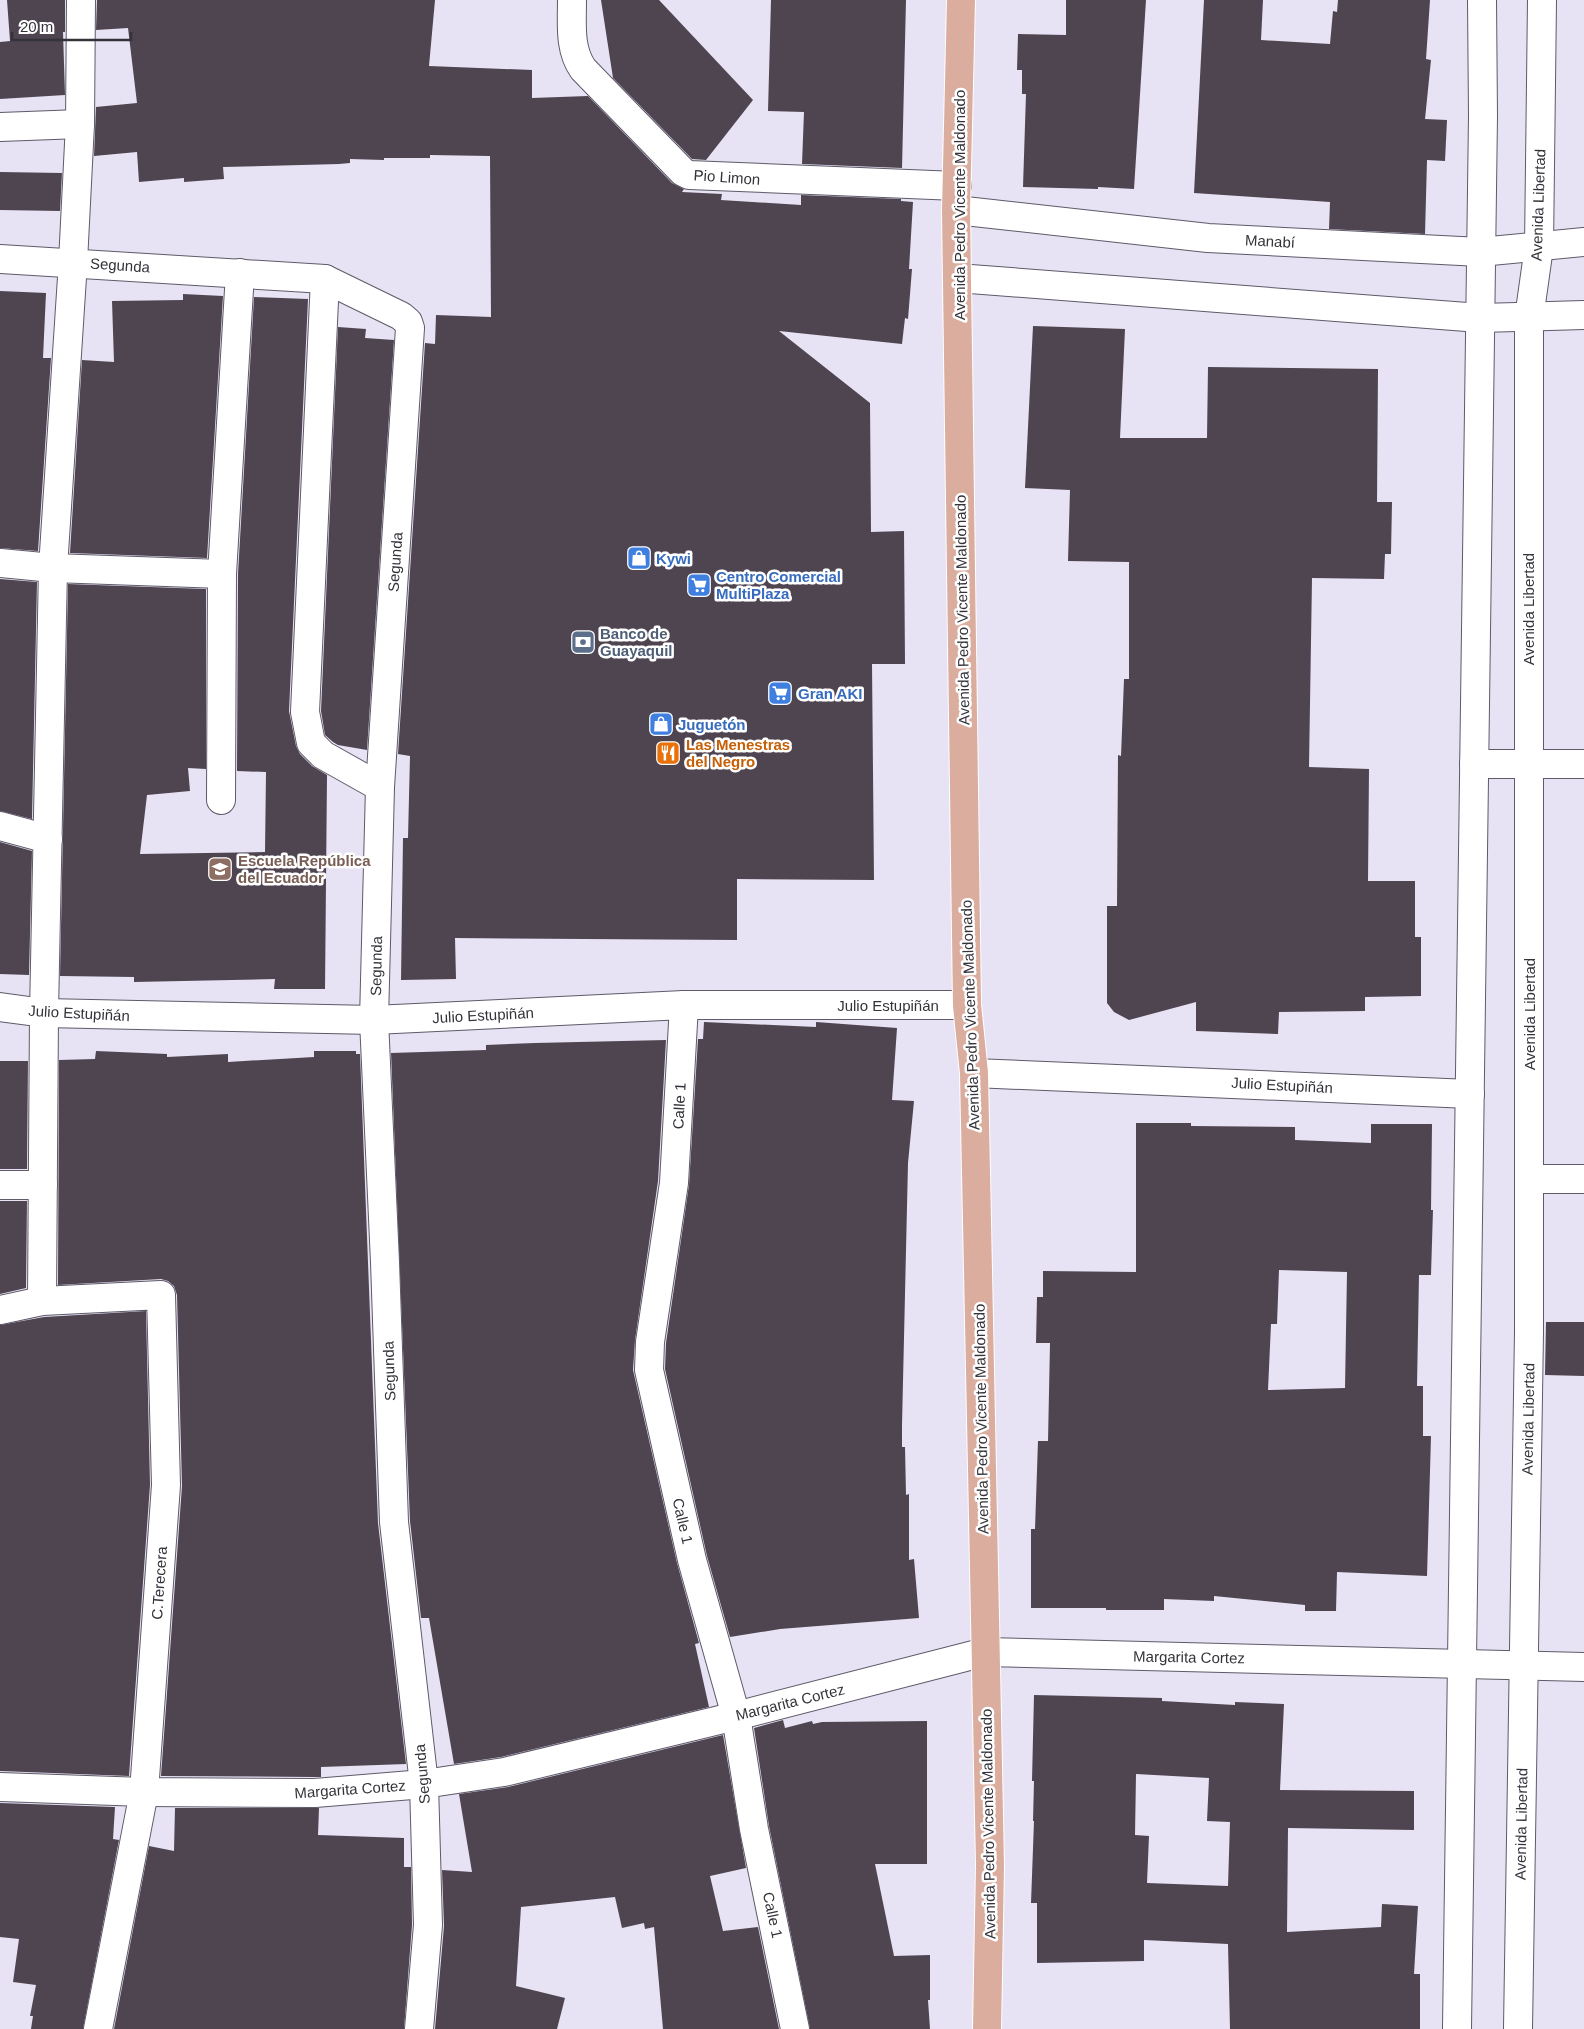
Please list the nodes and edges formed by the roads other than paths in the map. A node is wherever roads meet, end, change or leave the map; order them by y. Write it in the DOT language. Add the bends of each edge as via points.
graph roads {
  1 [pos="81,0"];
  2 [pos="572,0"];
  3 [pos="961,0"];
  4 [pos="1482,0"];
  5 [pos="1542,0"];
  6 [pos="80,124"];
  7 [pos="0,126"];
  8 [pos="956,198"];
  9 [pos="1584,242"];
  10 [pos="1539,247"];
  11 [pos="1480,252"];
  12 [pos="0,259"];
  13 [pos="74,262"];
  14 [pos="240,272"];
  15 [pos="957,278"];
  16 [pos="325,279"];
  17 [pos="1584,316"];
  18 [pos="1480,318"];
  19 [pos="1528,318"];
  20 [pos="0,563"];
  21 [pos="53,568"];
  22 [pos="222,574"];
  23 [pos="1528,763"];
  24 [pos="1474,764"];
  25 [pos="1584,764"];
  26 [pos="380,787"];
  27 [pos="221,800"];
  28 [pos="0,826"];
  29 [pos="48,840"];
  30 [pos="684,1005"];
  31 [pos="967,1005"];
  32 [pos="0,1007"];
  33 [pos="44,1013"];
  34 [pos="374,1020"];
  35 [pos="974,1072"];
  36 [pos="1470,1094"];
  37 [pos="1528,1179"];
  38 [pos="1584,1179"];
  39 [pos="0,1185"];
  40 [pos="42,1185"];
  41 [pos="42,1301"];
  42 [pos="0,1310"];
  43 [pos="985,1652"];
  44 [pos="1462,1664"];
  45 [pos="1523,1665"];
  46 [pos="1584,1667"];
  47 [pos="736,1716"];
  48 [pos="424,1784"];
  49 [pos="0,1787"];
  50 [pos="144,1792"];
  51 [pos="98,2029"];
  52 [pos="419,2029"];
  53 [pos="795,2029"];
  54 [pos="987,2029"];
  55 [pos="1457,2029"];
  56 [pos="1518,2029"];
  1 -- 6 [label="street"];
  2 -- 8 [label="street, Pio Limon" via="576,59 683,172"];
  3 -- 8 [label="main road, Avenida Pedro Vicente Maldonado"];
  4 -- 11 [label="street"];
  5 -- 10 [label="street, Avenida Libertad"];
  6 -- 7 [label="street"];
  6 -- 13 [label="street"];
  8 -- 11 [label="street, Manabí" via="1208,238"];
  8 -- 15 [label="main road, Avenida Pedro Vicente Maldonado"];
  9 -- 10 [label="street, Manabí"];
  10 -- 11 [label="street, Manabí"];
  10 -- 19 [label="street, Avenida Libertad"];
  11 -- 18 [label="street"];
  12 -- 13 [label="street, Segunda"];
  13 -- 14 [label="street, Segunda"];
  13 -- 21 [label="street"];
  14 -- 16 [label="street, Segunda"];
  14 -- 22 [label="street"];
  15 -- 18 [label="street"];
  15 -- 31 [label="main road, Avenida Pedro Vicente Maldonado"];
  16 -- 26 [label="street" via="305,712 312,743 323,755"];
  16 -- 26 [label="street, Segunda" via="401,316 410,328"];
  17 -- 19 [label="street"];
  18 -- 19 [label="street"];
  18 -- 24 [label="street"];
  19 -- 23 [label="street, Avenida Libertad"];
  20 -- 21 [label="street"];
  21 -- 22 [label="street"];
  21 -- 29 [label="street"];
  22 -- 27 [label="street"];
  23 -- 24 [label="street"];
  23 -- 25 [label="street"];
  23 -- 37 [label="street, Avenida Libertad"];
  24 -- 36 [label="street"];
  26 -- 34 [label="street, Segunda"];
  28 -- 29 [label="street"];
  29 -- 33 [label="street"];
  30 -- 31 [label="street, Julio Estupiñán"];
  30 -- 34 [label="street, Julio Estupiñán"];
  30 -- 47 [label="street, Calle 1" via="674,1183 650,1342 649,1370 692,1560"];
  31 -- 35 [label="main road, Avenida Pedro Vicente Maldonado"];
  32 -- 33 [label="street, Julio Estupiñán"];
  33 -- 34 [label="street, Julio Estupiñán"];
  33 -- 40 [label="street"];
  34 -- 48 [label="street, Segunda" via="394,1522"];
  35 -- 36 [label="street, Julio Estupiñán"];
  35 -- 43 [label="main road, Avenida Pedro Vicente Maldonado"];
  36 -- 44 [label="street"];
  37 -- 38 [label="street"];
  37 -- 45 [label="street, Avenida Libertad" via="1529,1332"];
  39 -- 40 [label="street"];
  40 -- 41 [label="street"];
  41 -- 42 [label="street, C.Terecera"];
  41 -- 50 [label="street, C.Terecera" via="161,1295 166,1485"];
  43 -- 44 [label="street, Margarita Cortez"];
  43 -- 47 [label="street, Margarita Cortez"];
  43 -- 54 [label="main road, Avenida Pedro Vicente Maldonado" via="990,1865"];
  44 -- 45 [label="street, Margarita Cortez"];
  44 -- 55 [label="street"];
  45 -- 46 [label="street, Margarita Cortez"];
  45 -- 56 [label="street, Avenida Libertad"];
  47 -- 48 [label="street, Margarita Cortez" via="504,1772"];
  47 -- 53 [label="street, Calle 1" via="754,1829"];
  48 -- 50 [label="street, Margarita Cortez" via="315,1793"];
  48 -- 52 [label="street, Segunda" via="428,1925"];
  49 -- 50 [label="street, Margarita Cortez"];
  50 -- 51 [label="street, C.Terecera"];
}
